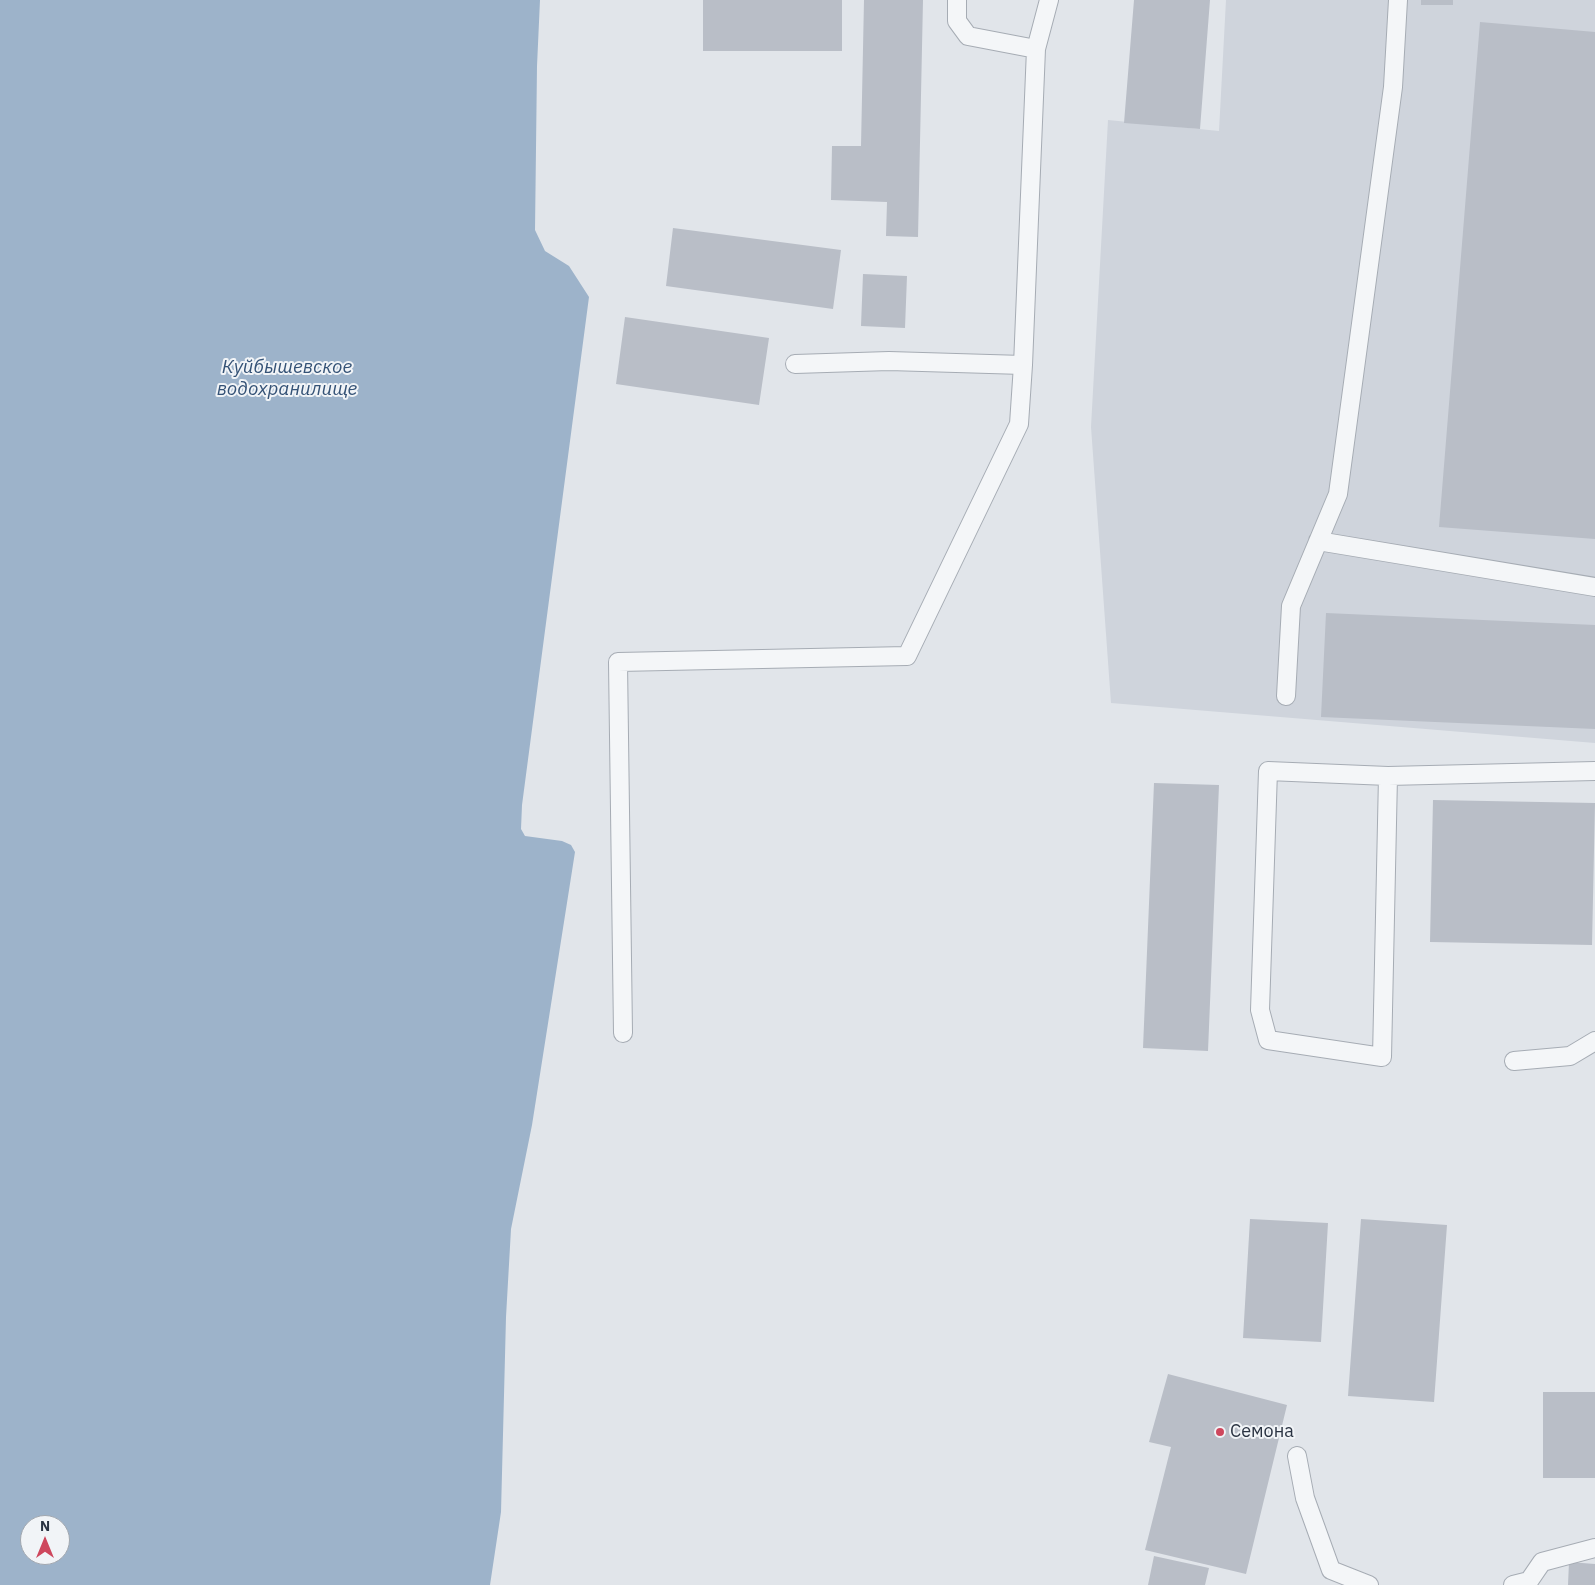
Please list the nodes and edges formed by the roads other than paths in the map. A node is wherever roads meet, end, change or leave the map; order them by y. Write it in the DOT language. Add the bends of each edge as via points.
graph roads {
  1 [pos="957,0"];
  2 [pos="1049,0"];
  3 [pos="1398,0"];
  4 [pos="1036,48"];
  5 [pos="795,364"];
  6 [pos="1023,365"];
  7 [pos="1318,541"];
  8 [pos="1595,587"];
  9 [pos="1286,696"];
  10 [pos="1595,771"];
  11 [pos="1388,776"];
  12 [pos="623,1033"];
  13 [pos="1595,1041"];
  14 [pos="1514,1061"];
  15 [pos="1297,1456"];
  16 [pos="1595,1548"];
  17 [pos="1524,1584"];
  18 [pos="1369,1585"];
  1 -- 4 [label="lane" via="957,21 968,36"];
  2 -- 4 [label="lane"];
  3 -- 7 [label="lane" via="1393,87 1338,494"];
  4 -- 6 [label="lane"];
  5 -- 6 [label="lane" via="889,361"];
  6 -- 12 [label="lane" via="1019,424 907,656 618,662"];
  7 -- 8 [label="lane"];
  7 -- 9 [label="lane" via="1291,606"];
  10 -- 11 [label="lane"];
  11 -- 11 [label="lane" via="1382,1057 1268,1040 1260,1010 1268,771"];
  13 -- 14 [label="lane" via="1570,1056"];
  15 -- 18 [label="lane" via="1305,1498 1331,1570"];
  16 -- 17 [label="lane" via="1542,1562"];
}
